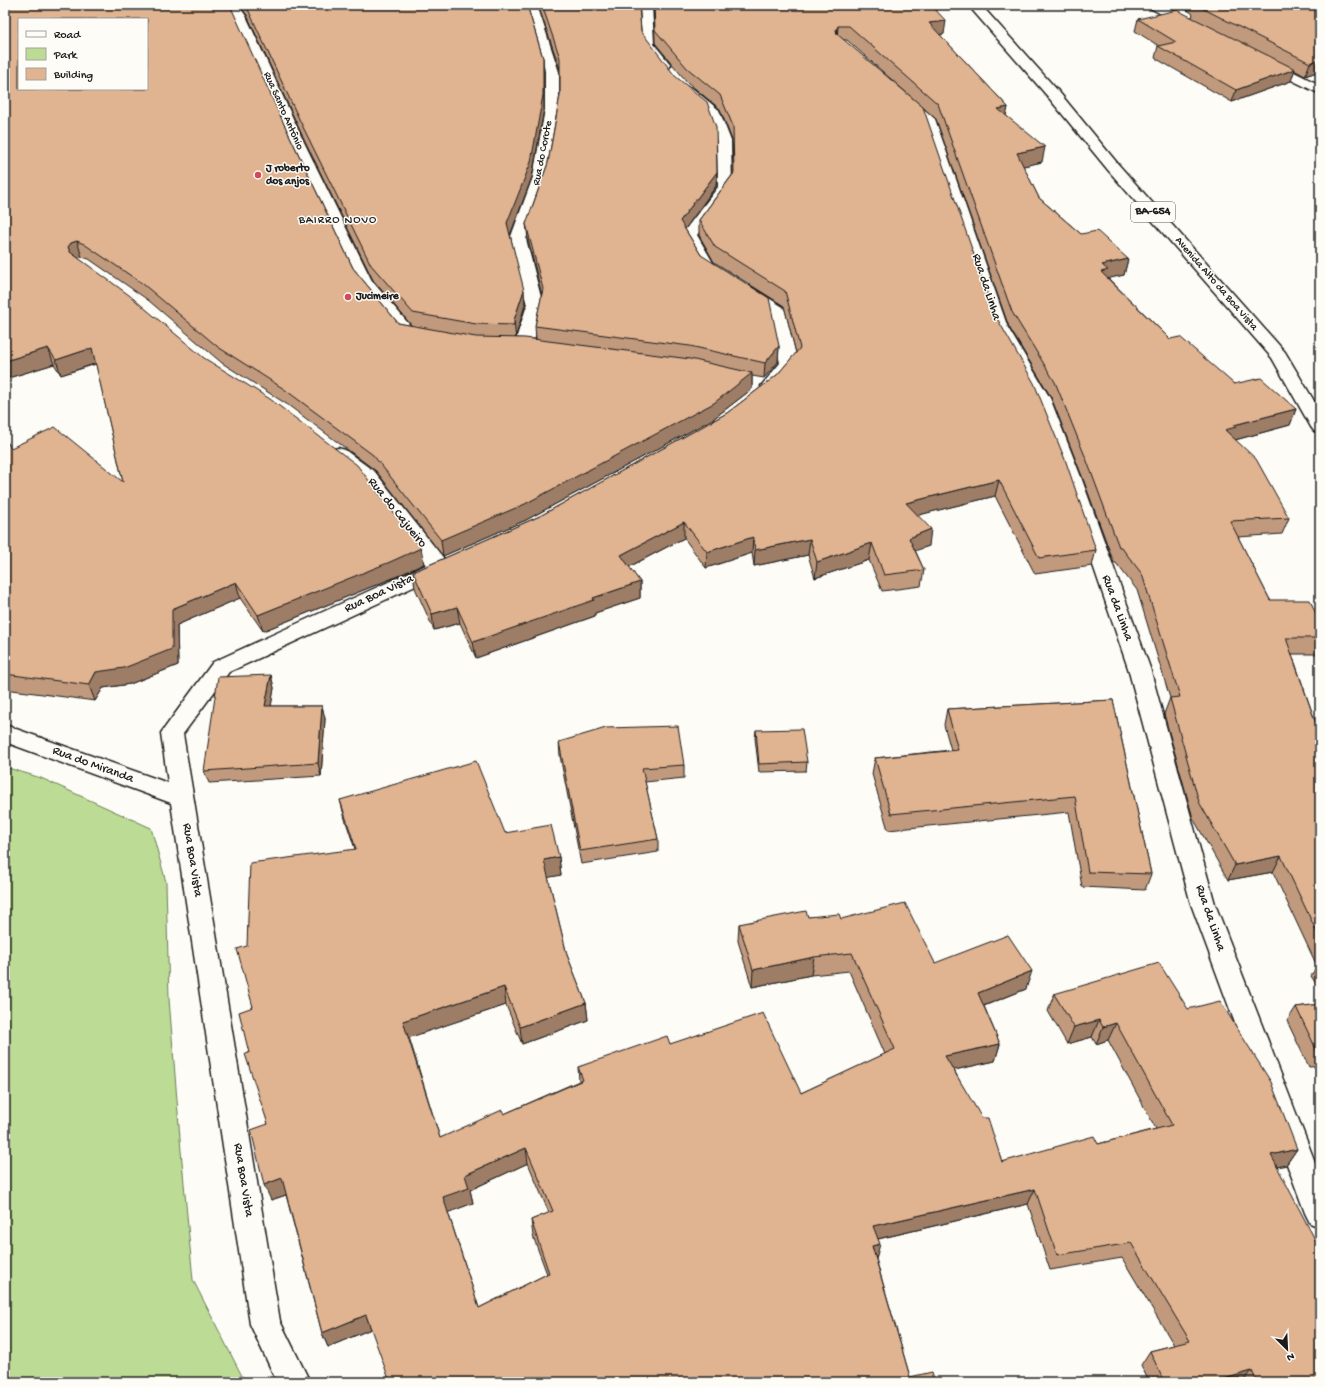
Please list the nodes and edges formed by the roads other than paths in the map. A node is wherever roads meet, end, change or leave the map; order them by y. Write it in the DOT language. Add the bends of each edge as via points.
graph roads {
  1 [pos="231,5"];
  2 [pos="531,5"];
  3 [pos="646,5"];
  4 [pos="974,5"];
  5 [pos="1154,5"];
  6 [pos="1203,30"];
  7 [pos="1258,58"];
  8 [pos="888,84"];
  9 [pos="1320,90"];
  10 [pos="439,340"];
  11 [pos="526,347"];
  12 [pos="760,388"];
  13 [pos="1320,427"];
  14 [pos="324,443"];
  15 [pos="459,558"];
  16 [pos="439,567"];
  17 [pos="5,733"];
  18 [pos="182,797"];
  19 [pos="1320,1213"];
  20 [pos="294,1382"];
  1 -- 10 [label="street, Rua Santo Antônio" via="240,16 305,160 365,283 408,334"];
  2 -- 11 [label="street, Rua do Corote" via="552,72 552,109 540,177 518,239 535,305 526,336"];
  3 -- 12 [label="street" via="648,44 681,86 714,113 724,141 725,187 689,235 707,266 778,311 789,363"];
  4 -- 13 [label="street, Avenida Alto da Boa Vista / BA-654" via="1279,356"];
  5 -- 6 [label="street"];
  7 -- 9 [label="street"];
  8 -- 19 [label="street, Rua da Linha" via="928,119 984,275 1000,328 1041,398 1072,477 1139,668 1203,904"];
  14 -- 16 [label="street, Rua do Cajueiro" via="368,476"];
  15 -- 16 [label="street, Rua Boa Vista"];
  16 -- 18 [label="street, Rua Boa Vista" via="221,666 172,733"];
  17 -- 18 [label="street, Rua do Miranda"];
  18 -- 20 [label="street, Rua Boa Vista" via="266,1324"];
}
